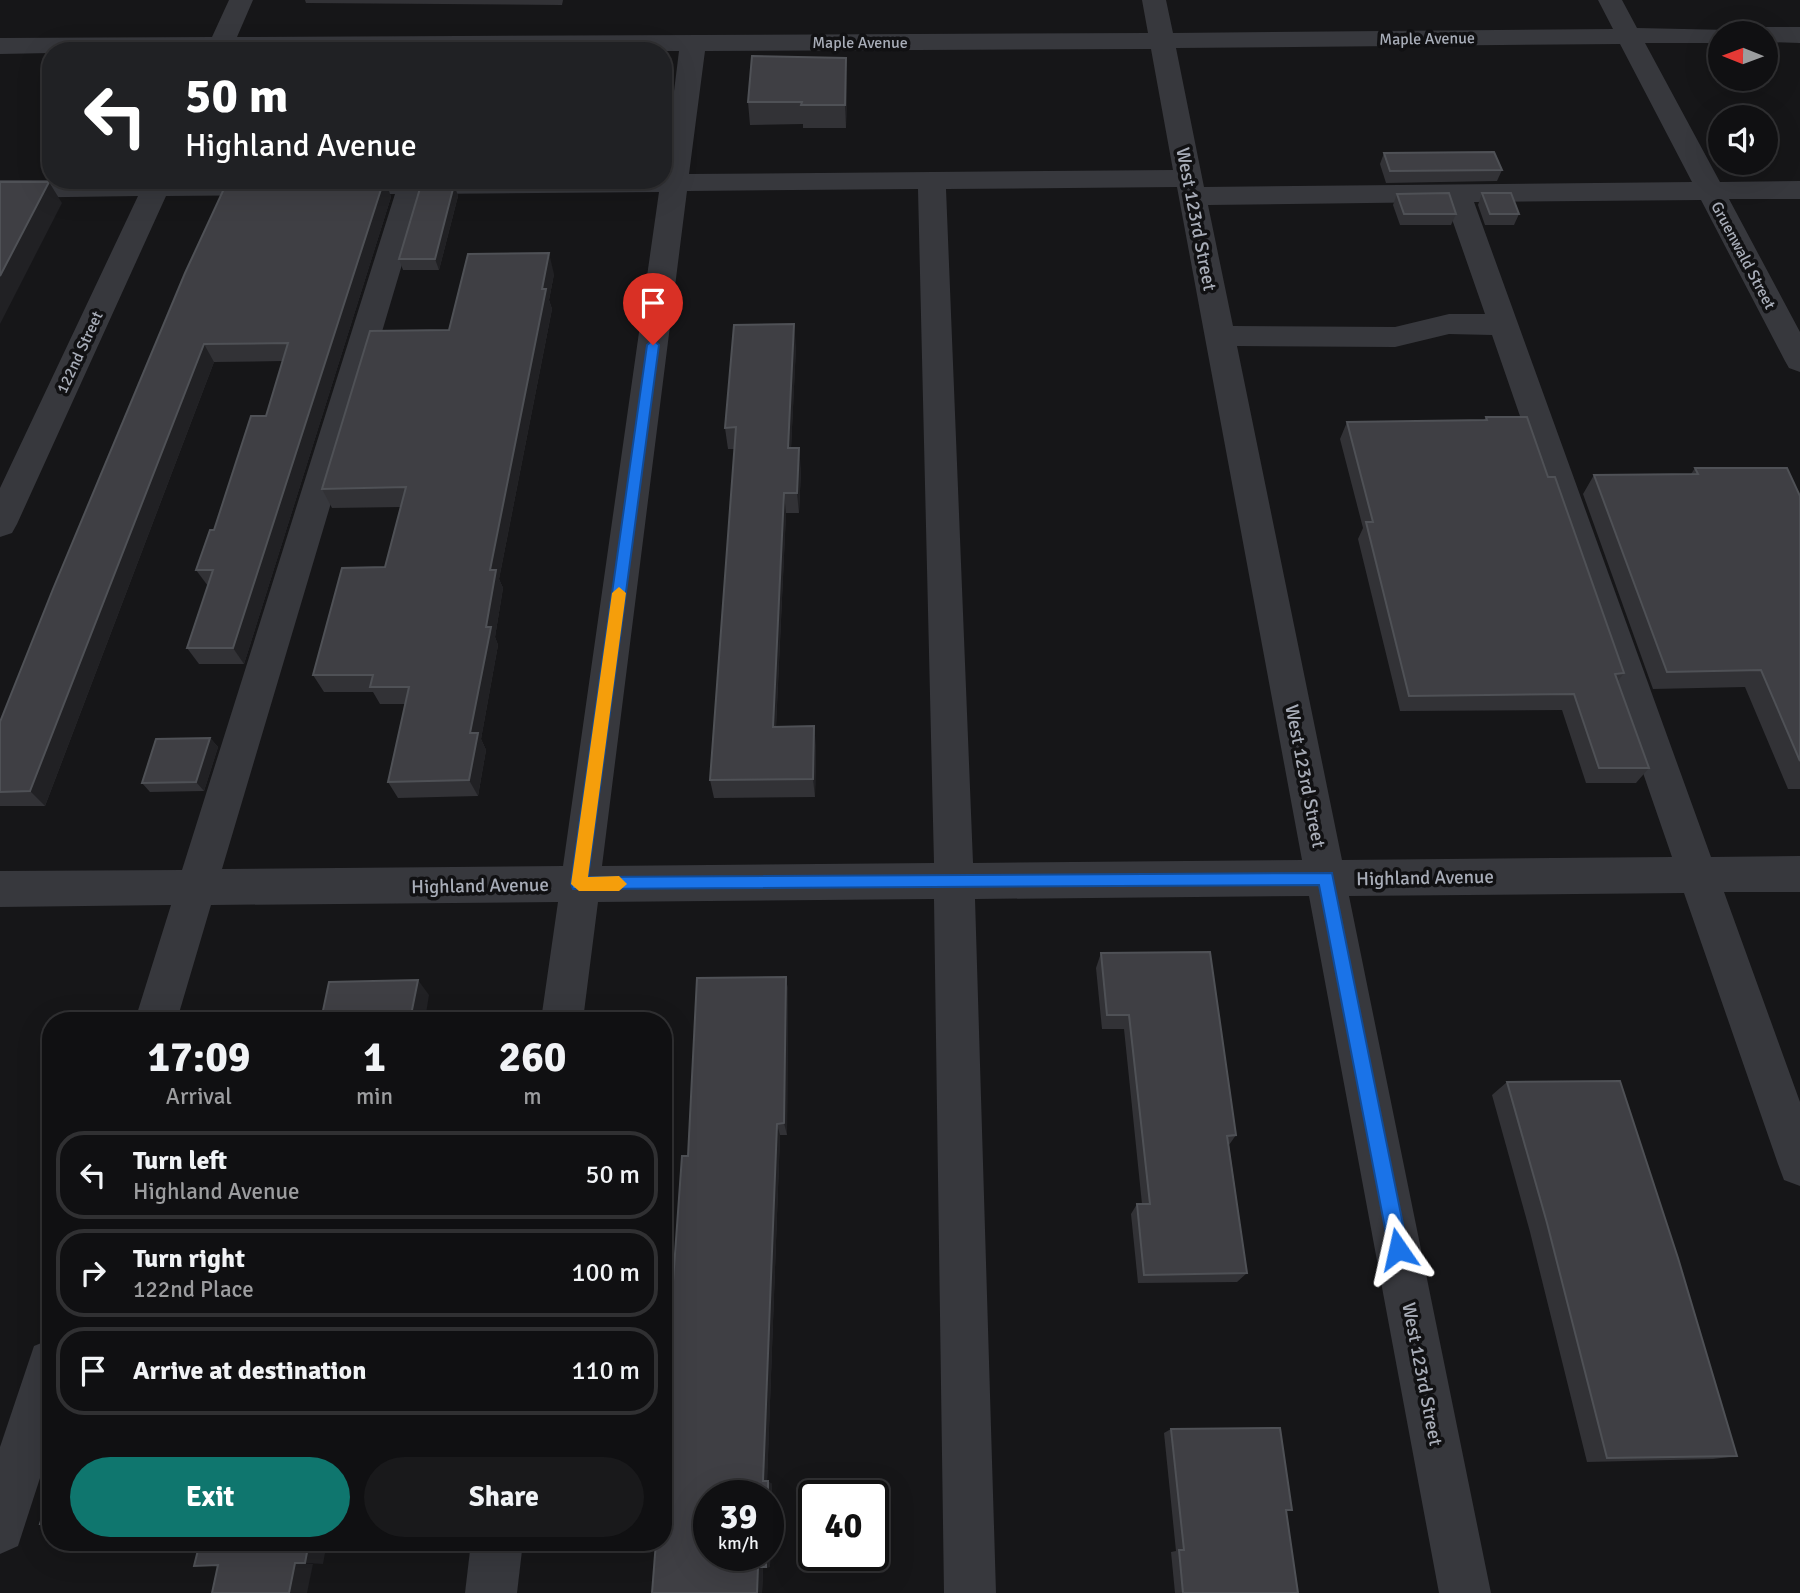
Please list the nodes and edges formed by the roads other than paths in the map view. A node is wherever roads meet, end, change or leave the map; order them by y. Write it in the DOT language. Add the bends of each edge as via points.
graph roads {
  1 [pos="241,0"];
  2 [pos="1154,0"];
  3 [pos="1610,0"];
  4 [pos="1708,35"];
  5 [pos="1778,35"];
  6 [pos="1800,35"];
  7 [pos="1629,36"];
  8 [pos="1163,41"];
  9 [pos="222,42"];
  10 [pos="672,42"];
  11 [pos="693,42"];
  12 [pos="0,46"];
  13 [pos="42,46"];
  14 [pos="932,181"];
  15 [pos="672,183"];
  16 [pos="675,183"];
  17 [pos="1191,187"];
  18 [pos="42,188"];
  19 [pos="0,189"];
  20 [pos="155,189"];
  21 [pos="411,189"];
  22 [pos="1710,190"];
  23 [pos="1800,190"];
  24 [pos="1457,193"];
  25 [pos="1504,325"];
  26 [pos="1220,336"];
  27 [pos="1800,361"];
  28 [pos="0,524"];
  29 [pos="1698,874"];
  30 [pos="1800,874"];
  31 [pos="1326,878"];
  32 [pos="954,881"];
  33 [pos="579,884"];
  34 [pos="197,887"];
  35 [pos="0,889"];
  36 [pos="158,1012"];
  37 [pos="563,1012"];
  38 [pos="1800,1164"];
  39 [pos="42,1392"];
  40 [pos="0,1528"];
  41 [pos="496,1551"];
  42 [pos="491,1593"];
  43 [pos="970,1593"];
  44 [pos="1465,1593"];
  1 -- 9 [label="street"];
  2 -- 8 [label="street, West 123rd Street"];
  3 -- 7 [label="street, Gruenwald Street"];
  4 -- 7 [label="street, Maple Avenue"];
  5 -- 6 [label="street"];
  7 -- 8 [label="street, Maple Avenue"];
  7 -- 22 [label="street, Gruenwald Street"];
  8 -- 11 [label="street, Maple Avenue"];
  8 -- 17 [label="street, West 123rd Street"];
  10 -- 11 [label="street, Maple Avenue"];
  11 -- 16 [label="street"];
  12 -- 13 [label="street, Maple Avenue"];
  14 -- 16 [label="street"];
  14 -- 17 [label="street"];
  14 -- 32 [label="street"];
  15 -- 16 [label="street"];
  16 -- 33 [label="street"];
  17 -- 24 [label="street"];
  17 -- 26 [label="street, West 123rd Street"];
  18 -- 19 [label="street"];
  20 -- 28 [label="street, 122nd Street"];
  21 -- 34 [label="street"];
  22 -- 23 [label="street"];
  22 -- 24 [label="street"];
  22 -- 27 [label="street, Gruenwald Street"];
  24 -- 25 [label="street"];
  25 -- 26 [label="street" via="1450,324 1395,337"];
  25 -- 29 [label="street"];
  26 -- 31 [label="street, West 123rd Street"];
  29 -- 30 [label="street, Highland Avenue"];
  29 -- 31 [label="street, Highland Avenue"];
  29 -- 38 [label="street"];
  31 -- 32 [label="street, Highland Avenue"];
  31 -- 44 [label="street, West 123rd Street"];
  32 -- 33 [label="street, Highland Avenue"];
  32 -- 43 [label="street"];
  33 -- 34 [label="street, Highland Avenue"];
  33 -- 37 [label="street"];
  34 -- 35 [label="street, Highland Avenue"];
  34 -- 36 [label="street"];
  39 -- 40 [label="street"];
  41 -- 42 [label="street"];
}
